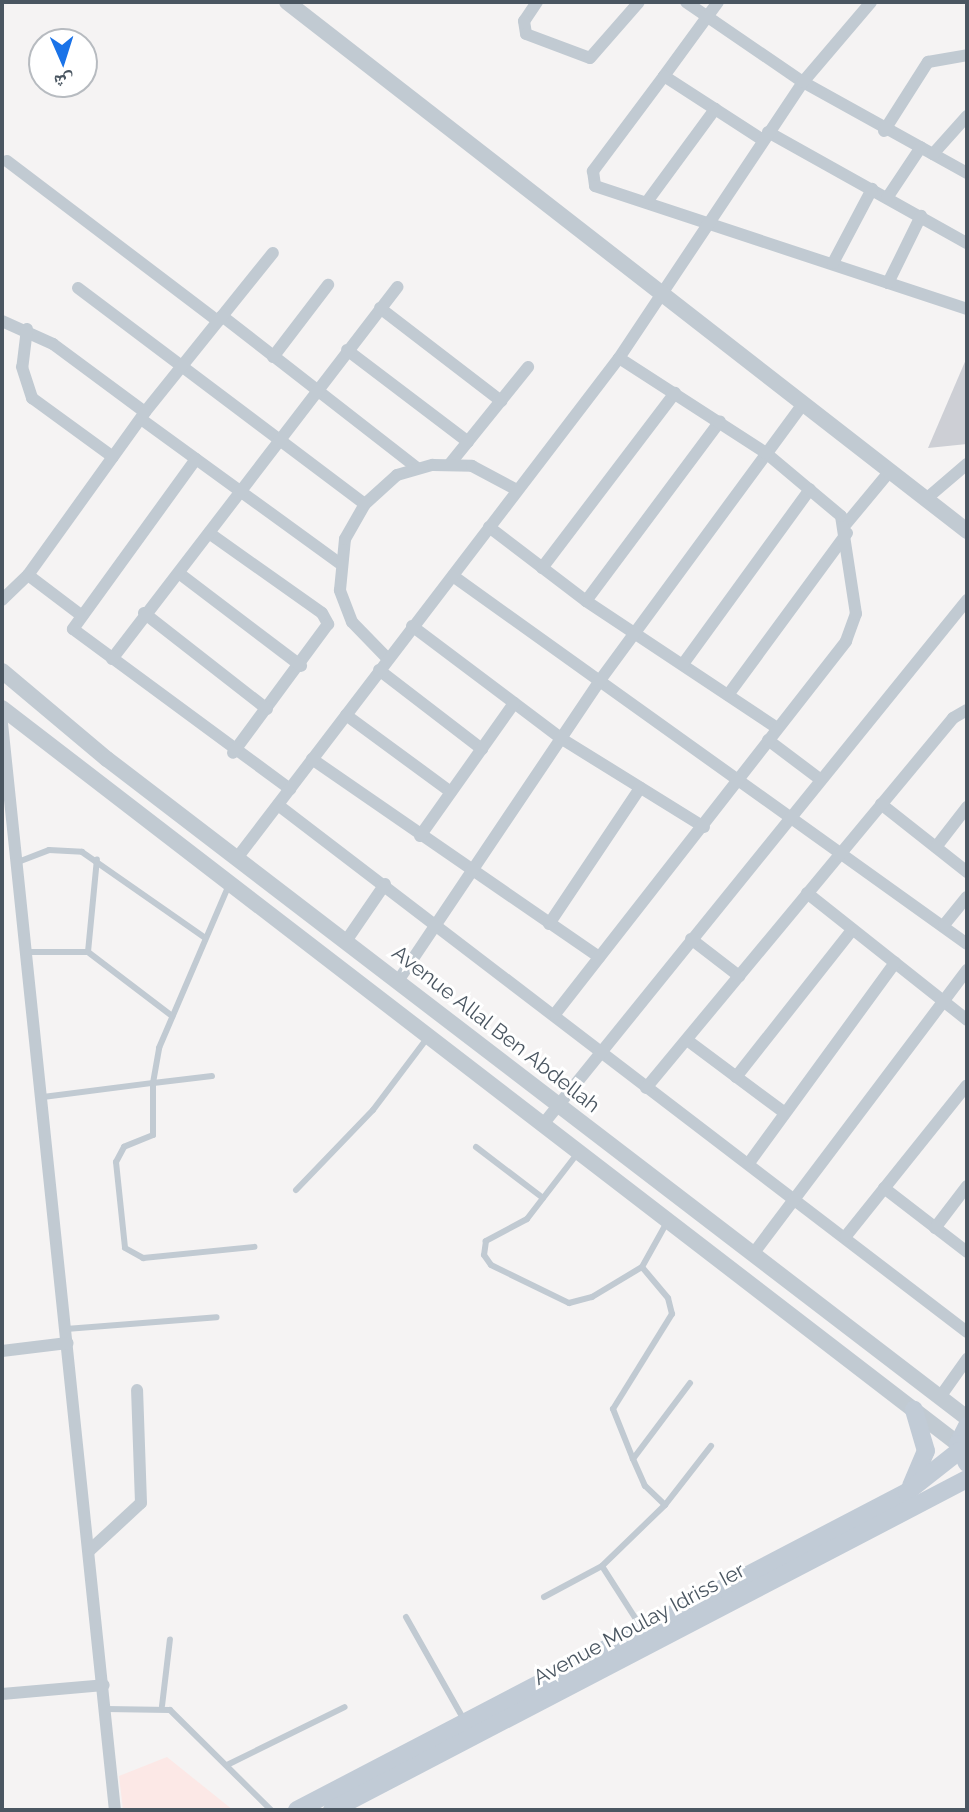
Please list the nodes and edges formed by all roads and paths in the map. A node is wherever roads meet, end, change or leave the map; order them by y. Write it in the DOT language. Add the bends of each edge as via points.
graph roads {
  1 [pos="287,2"];
  2 [pos="537,2"];
  3 [pos="639,2"];
  4 [pos="686,2"];
  5 [pos="718,2"];
  6 [pos="871,2"];
  7 [pos="706,18"];
  8 [pos="967,55"];
  9 [pos="664,76"];
  10 [pos="803,82"];
  11 [pos="715,109"];
  12 [pos="967,116"];
  13 [pos="884,131"];
  14 [pos="765,136"];
  15 [pos="920,147"];
  16 [pos="933,154"];
  17 [pos="7,161"];
  18 [pos="967,173"];
  19 [pos="872,189"];
  20 [pos="887,198"];
  21 [pos="649,200"];
  22 [pos="920,216"];
  23 [pos="712,220"];
  24 [pos="967,243"];
  25 [pos="273,253"];
  26 [pos="833,263"];
  27 [pos="888,283"];
  28 [pos="328,285"];
  29 [pos="397,287"];
  30 [pos="78,288"];
  31 [pos="664,296"];
  32 [pos="380,308"];
  33 [pos="967,309"];
  34 [pos="220,319"];
  35 [pos="2,321"];
  36 [pos="27,329"];
  37 [pos="347,350"];
  38 [pos="273,357"];
  39 [pos="619,358"];
  40 [pos="181,366"];
  41 [pos="528,367"];
  42 [pos="315,390"];
  43 [pos="676,393"];
  44 [pos="501,401"];
  45 [pos="803,404"];
  46 [pos="143,415"];
  47 [pos="720,421"];
  48 [pos="277,436"];
  49 [pos="468,443"];
  50 [pos="766,453"];
  51 [pos="113,457"];
  52 [pos="196,459"];
  53 [pos="967,464"];
  54 [pos="449,465"];
  55 [pos="416,467"];
  56 [pos="890,471"];
  57 [pos="238,489"];
  58 [pos="810,489"];
  59 [pos="517,490"];
  60 [pos="926,499"];
  61 [pos="365,504"];
  62 [pos="489,527"];
  63 [pos="846,528"];
  64 [pos="967,531"];
  65 [pos="209,533"];
  66 [pos="339,563"];
  67 [pos="542,568"];
  68 [pos="28,575"];
  69 [pos="180,575"];
  70 [pos="453,576"];
  71 [pos="2,599"];
  72 [pos="967,600"];
  73 [pos="586,601"];
  74 [pos="78,613"];
  75 [pos="144,613"];
  76 [pos="412,626"];
  77 [pos="635,634"];
  78 [pos="387,658"];
  79 [pos="112,659"];
  80 [pos="683,664"];
  81 [pos="301,666"];
  82 [pos="379,670"];
  83 [pos="2,671"];
  84 [pos="598,683"];
  85 [pos="728,695"];
  86 [pos="513,703"];
  87 [pos="2,708"];
  88 [pos="267,709"];
  89 [pos="967,710"];
  90 [pos="346,715"];
  91 [pos="2,723"];
  92 [pos="777,728"];
  93 [pos="562,739"];
  94 [pos="768,740"];
  95 [pos="482,749"];
  96 [pos="233,753"];
  97 [pos="312,759"];
  98 [pos="741,779"];
  99 [pos="821,780"];
  100 [pos="640,788"];
  101 [pos="290,789"];
  102 [pos="451,792"];
  103 [pos="881,804"];
  104 [pos="278,805"];
  105 [pos="967,807"];
  106 [pos="794,813"];
  107 [pos="704,827"];
  108 [pos="420,836"];
  109 [pos="936,847"];
  110 [pos="842,851"];
  111 [pos="237,858"];
  112 [pos="97,859"];
  113 [pos="18,862"];
  114 [pos="967,872"];
  115 [pos="474,873"];
  116 [pos="385,884"];
  117 [pos="229,885"];
  118 [pos="807,893"];
  119 [pos="967,897"];
  120 [pos="549,924"];
  121 [pos="439,925"];
  122 [pos="944,925"];
  123 [pos="852,930"];
  124 [pos="204,937"];
  125 [pos="691,939"];
  126 [pos="346,941"];
  127 [pos="967,944"];
  128 [pos="27,952"];
  129 [pos="88,952"];
  130 [pos="599,957"];
  131 [pos="895,963"];
  132 [pos="967,970"];
  133 [pos="739,976"];
  134 [pos="398,981"];
  135 [pos="944,1001"];
  136 [pos="555,1014"];
  137 [pos="172,1016"];
  138 [pos="967,1020"];
  139 [pos="429,1035"];
  140 [pos="687,1040"];
  141 [pos="599,1050"];
  142 [pos="212,1076"];
  143 [pos="737,1077"];
  144 [pos="153,1083"];
  145 [pos="967,1085"];
  146 [pos="646,1088"];
  147 [pos="43,1097"];
  148 [pos="558,1103"];
  149 [pos="785,1113"];
  150 [pos="544,1122"];
  151 [pos="476,1147"];
  152 [pos="580,1150"];
  153 [pos="749,1163"];
  154 [pos="967,1186"];
  155 [pos="884,1188"];
  156 [pos="296,1190"];
  157 [pos="543,1198"];
  158 [pos="797,1198"];
  159 [pos="669,1218"];
  160 [pos="935,1228"];
  161 [pos="846,1236"];
  162 [pos="254,1247"];
  163 [pos="967,1252"];
  164 [pos="753,1254"];
  165 [pos="642,1267"];
  166 [pos="217,1317"];
  167 [pos="66,1329"];
  168 [pos="967,1332"];
  169 [pos="68,1343"];
  170 [pos="2,1351"];
  171 [pos="967,1359"];
  172 [pos="690,1382"];
  173 [pos="137,1390"];
  174 [pos="940,1397"];
  175 [pos="914,1410"];
  176 [pos="967,1418"];
  177 [pos="967,1426"];
  178 [pos="711,1446"];
  179 [pos="962,1453"];
  180 [pos="633,1459"];
  181 [pos="967,1479"];
  182 [pos="907,1492"];
  183 [pos="666,1505"];
  184 [pos="90,1550"];
  185 [pos="602,1566"];
  186 [pos="544,1597"];
  187 [pos="406,1617"];
  188 [pos="642,1629"];
  189 [pos="170,1639"];
  190 [pos="104,1685"];
  191 [pos="2,1694"];
  192 [pos="162,1706"];
  193 [pos="345,1707"];
  194 [pos="106,1709"];
  195 [pos="465,1722"];
  196 [pos="227,1765"];
  197 [pos="115,1810"];
  198 [pos="271,1810"];
  199 [pos="297,1810"];
  200 [pos="332,1810"];
  1 -- 31 [label="street"];
  2 -- 3 [label="street" via="524,21 526,34 590,58 602,51"];
  4 -- 7 [label="street"];
  5 -- 7 [label="street"];
  6 -- 10 [label="street"];
  7 -- 9 [label="street"];
  7 -- 10 [label="street"];
  8 -- 13 [label="street" via="928,62"];
  9 -- 11 [label="street"];
  9 -- 21 [label="street" via="591,180 598,188"];
  10 -- 13 [label="street"];
  10 -- 14 [label="street"];
  11 -- 14 [label="street"];
  11 -- 21 [label="street"];
  12 -- 16 [label="street"];
  13 -- 15 [label="street"];
  14 -- 19 [label="street"];
  14 -- 23 [label="street"];
  15 -- 16 [label="street"];
  15 -- 20 [label="street"];
  16 -- 18 [label="street"];
  17 -- 34 [label="street"];
  19 -- 20 [label="street"];
  19 -- 26 [label="street"];
  20 -- 22 [label="street"];
  21 -- 23 [label="street"];
  22 -- 24 [label="street"];
  22 -- 27 [label="street"];
  23 -- 26 [label="street"];
  23 -- 31 [label="street"];
  25 -- 34 [label="street"];
  26 -- 27 [label="street"];
  27 -- 33 [label="street"];
  28 -- 38 [label="street"];
  29 -- 32 [label="street"];
  30 -- 40 [label="street"];
  31 -- 39 [label="street"];
  31 -- 45 [label="street"];
  32 -- 37 [label="street"];
  32 -- 44 [label="street"];
  34 -- 38 [label="street"];
  34 -- 40 [label="street"];
  35 -- 36 [label="street"];
  36 -- 46 [label="street"];
  36 -- 51 [label="street" via="22,367 32,398"];
  37 -- 42 [label="street"];
  37 -- 49 [label="street"];
  38 -- 42 [label="street"];
  39 -- 43 [label="street"];
  39 -- 59 [label="street"];
  40 -- 46 [label="street"];
  40 -- 48 [label="street"];
  41 -- 44 [label="street"];
  42 -- 48 [label="street"];
  42 -- 55 [label="street"];
  43 -- 47 [label="street"];
  43 -- 67 [label="street"];
  44 -- 49 [label="street"];
  45 -- 50 [label="street"];
  45 -- 56 [label="street"];
  46 -- 51 [label="street"];
  46 -- 52 [label="street"];
  47 -- 50 [label="street"];
  47 -- 73 [label="street"];
  48 -- 57 [label="street"];
  48 -- 61 [label="street"];
  49 -- 54 [label="street"];
  50 -- 58 [label="street"];
  50 -- 77 [label="street"];
  51 -- 68 [label="street"];
  52 -- 57 [label="street"];
  52 -- 74 [label="street"];
  53 -- 60 [label="street"];
  54 -- 55 [label="street"];
  54 -- 59 [label="street" via="494,474"];
  55 -- 61 [label="street"];
  56 -- 60 [label="street"];
  56 -- 63 [label="street"];
  57 -- 65 [label="street"];
  57 -- 66 [label="street"];
  58 -- 63 [label="street"];
  58 -- 80 [label="street"];
  59 -- 62 [label="street"];
  60 -- 64 [label="street"];
  61 -- 66 [label="street"];
  62 -- 67 [label="street"];
  62 -- 70 [label="street"];
  63 -- 85 [label="street"];
  63 -- 92 [label="street" via="853,628"];
  65 -- 69 [label="street"];
  65 -- 81 [label="street" via="326,618 325,635"];
  66 -- 78 [label="street" via="352,622"];
  67 -- 73 [label="street"];
  68 -- 71 [label="street"];
  68 -- 74 [label="street"];
  69 -- 75 [label="street"];
  69 -- 81 [label="street"];
  70 -- 76 [label="street"];
  70 -- 84 [label="street"];
  72 -- 99 [label="street"];
  73 -- 77 [label="street"];
  74 -- 79 [label="street" via="76,632"];
  75 -- 79 [label="street"];
  75 -- 88 [label="street"];
  76 -- 78 [label="street"];
  76 -- 86 [label="street"];
  77 -- 80 [label="street"];
  77 -- 84 [label="street"];
  78 -- 82 [label="street"];
  79 -- 96 [label="street"];
  80 -- 85 [label="street"];
  81 -- 88 [label="street"];
  82 -- 90 [label="street"];
  82 -- 95 [label="street"];
  83 -- 111 [label="street, Avenue Allal Ben Abdellah"];
  84 -- 93 [label="street"];
  84 -- 98 [label="street"];
  85 -- 92 [label="street"];
  86 -- 93 [label="street"];
  86 -- 95 [label="street"];
  87 -- 117 [label="street, Avenue Allal Ben Abdellah"];
  88 -- 96 [label="street"];
  89 -- 103 [label="street" via="953,718"];
  90 -- 97 [label="street"];
  90 -- 102 [label="street"];
  91 -- 113 [label="street"];
  92 -- 94 [label="street"];
  93 -- 100 [label="street"];
  93 -- 115 [label="street"];
  94 -- 98 [label="street"];
  94 -- 99 [label="street"];
  95 -- 102 [label="street"];
  96 -- 101 [label="street"];
  97 -- 101 [label="street"];
  97 -- 108 [label="street"];
  98 -- 106 [label="street"];
  98 -- 107 [label="street"];
  99 -- 106 [label="street"];
  100 -- 107 [label="street"];
  100 -- 120 [label="street"];
  101 -- 104 [label="street"];
  102 -- 108 [label="street"];
  103 -- 109 [label="street"];
  103 -- 110 [label="street"];
  104 -- 111 [label="street"];
  104 -- 116 [label="street"];
  105 -- 109 [label="street"];
  106 -- 110 [label="street"];
  106 -- 125 [label="street"];
  107 -- 130 [label="street"];
  108 -- 115 [label="street"];
  109 -- 114 [label="street"];
  110 -- 118 [label="street"];
  110 -- 122 [label="street"];
  111 -- 126 [label="street, Avenue Allal Ben Abdellah"];
  112 -- 113 [label="lane" via="60,848"];
  112 -- 124 [label="lane"];
  112 -- 129 [label="lane"];
  113 -- 128 [label="street"];
  115 -- 120 [label="street"];
  115 -- 121 [label="street"];
  116 -- 121 [label="street"];
  116 -- 126 [label="street"];
  117 -- 124 [label="lane"];
  117 -- 139 [label="street, Avenue Allal Ben Abdellah"];
  118 -- 123 [label="street"];
  118 -- 133 [label="street"];
  119 -- 122 [label="street"];
  120 -- 130 [label="street"];
  121 -- 134 [label="street"];
  121 -- 136 [label="street"];
  122 -- 127 [label="street"];
  123 -- 131 [label="street"];
  123 -- 143 [label="street"];
  124 -- 137 [label="lane"];
  125 -- 133 [label="street"];
  125 -- 141 [label="street"];
  126 -- 134 [label="street, Avenue Allal Ben Abdellah"];
  128 -- 129 [label="lane"];
  128 -- 147 [label="street"];
  129 -- 137 [label="lane"];
  130 -- 136 [label="street"];
  131 -- 135 [label="street"];
  131 -- 149 [label="street"];
  132 -- 135 [label="street"];
  133 -- 140 [label="street"];
  134 -- 148 [label="street, Avenue Allal Ben Abdellah"];
  135 -- 138 [label="street"];
  135 -- 158 [label="street"];
  136 -- 141 [label="street"];
  137 -- 144 [label="lane"];
  139 -- 150 [label="street, Avenue Allal Ben Abdellah"];
  139 -- 156 [label="lane" via="373,1110"];
  140 -- 143 [label="street"];
  140 -- 146 [label="street"];
  141 -- 146 [label="street"];
  141 -- 148 [label="street"];
  142 -- 144 [label="lane"];
  143 -- 149 [label="street"];
  144 -- 147 [label="lane"];
  144 -- 162 [label="lane" via="153,1135 124,1147 116,1162 127,1252 143,1258"];
  145 -- 155 [label="street"];
  146 -- 153 [label="street"];
  147 -- 167 [label="street"];
  148 -- 150 [label="street"];
  148 -- 164 [label="street, Avenue Allal Ben Abdellah"];
  149 -- 153 [label="street"];
  150 -- 152 [label="street, Avenue Allal Ben Abdellah"];
  151 -- 157 [label="lane"];
  152 -- 157 [label="lane"];
  152 -- 159 [label="street, Avenue Allal Ben Abdellah"];
  153 -- 158 [label="street"];
  154 -- 160 [label="street"];
  155 -- 160 [label="street"];
  155 -- 161 [label="street"];
  157 -- 165 [label="lane" via="527,1219 486,1241 491,1265 569,1303 592,1297"];
  158 -- 161 [label="street"];
  158 -- 164 [label="street"];
  159 -- 165 [label="lane"];
  159 -- 175 [label="street, Avenue Allal Ben Abdellah"];
  160 -- 163 [label="street"];
  161 -- 168 [label="street"];
  164 -- 174 [label="street, Avenue Allal Ben Abdellah"];
  165 -- 180 [label="lane" via="668,1298 672,1314 614,1404 614,1419"];
  166 -- 167 [label="lane"];
  167 -- 169 [label="street"];
  169 -- 170 [label="street"];
  169 -- 184 [label="street"];
  171 -- 174 [label="street"];
  172 -- 180 [label="lane"];
  173 -- 184 [label="street" via="141,1503"];
  174 -- 176 [label="street, Avenue Allal Ben Abdellah"];
  175 -- 179 [label="street, Avenue Allal Ben Abdellah"];
  175 -- 182 [label="main road" via="926,1451"];
  177 -- 179 [label="main road"];
  178 -- 183 [label="lane"];
  179 -- 182 [label="main road, Avenue Moulay Idriss Ier"];
  180 -- 183 [label="lane" via="645,1486"];
  181 -- 200 [label="main road, Avenue Moulay Idriss Ier"];
  182 -- 188 [label="main road, Avenue Moulay Idriss Ier"];
  183 -- 185 [label="lane"];
  184 -- 190 [label="street"];
  185 -- 186 [label="lane"];
  185 -- 188 [label="lane"];
  187 -- 195 [label="lane"];
  188 -- 195 [label="main road, Avenue Moulay Idriss Ier"];
  189 -- 192 [label="lane"];
  190 -- 191 [label="street"];
  190 -- 194 [label="street"];
  192 -- 194 [label="lane"];
  192 -- 196 [label="lane"];
  193 -- 196 [label="lane"];
  194 -- 197 [label="street"];
  195 -- 199 [label="main road, Avenue Moulay Idriss Ier"];
  196 -- 198 [label="lane"];
}
